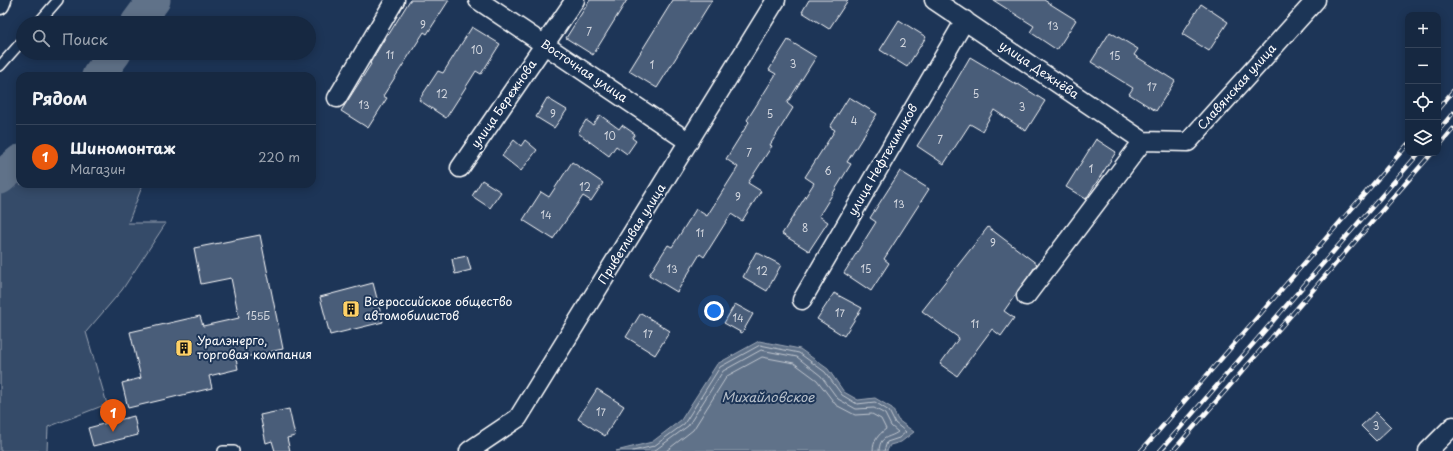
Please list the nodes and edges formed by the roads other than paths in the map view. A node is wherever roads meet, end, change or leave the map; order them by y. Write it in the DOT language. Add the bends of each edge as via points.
graph roads {
  1 [pos="2,0"];
  2 [pos="58,0"];
  3 [pos="395,0"];
  4 [pos="478,0"];
  5 [pos="576,0"];
  6 [pos="776,0"];
  7 [pos="934,0"];
  8 [pos="1316,0"];
  9 [pos="0,5"];
  10 [pos="44,16"];
  11 [pos="965,20"];
  12 [pos="545,45"];
  13 [pos="16,48"];
  14 [pos="0,66"];
  15 [pos="337,98"];
  16 [pos="689,142"];
  17 [pos="1144,142"];
  18 [pos="460,168"];
  19 [pos="1026,296"];
  20 [pos="802,300"];
  21 [pos="1453,426"];
  22 [pos="223,451"];
  23 [pos="234,451"];
  24 [pos="469,451"];
  25 [pos="1428,451"];
  1 -- 9 [label="street"];
  2 -- 10 [label="lane"];
  3 -- 15 [label="street"];
  4 -- 12 [label="street, Восточная улица"];
  5 -- 12 [label="street, улица Бережнова"];
  6 -- 16 [label="street, Приветливая улица"];
  7 -- 11 [label="street, улица Дежнёва"];
  8 -- 17 [label="street, Славянская улица" via="1188,142"];
  11 -- 17 [label="street, улица Дежнёва"];
  11 -- 20 [label="street, улица Нефтехимиков"];
  12 -- 16 [label="street, Восточная улица"];
  12 -- 18 [label="street, улица Бережнова"];
  13 -- 14 [label="lane"];
  16 -- 24 [label="street, Приветливая улица" via="518,418"];
  17 -- 19 [label="street"];
  21 -- 25 [label="street"];
  22 -- 23 [label="lane"];
}
